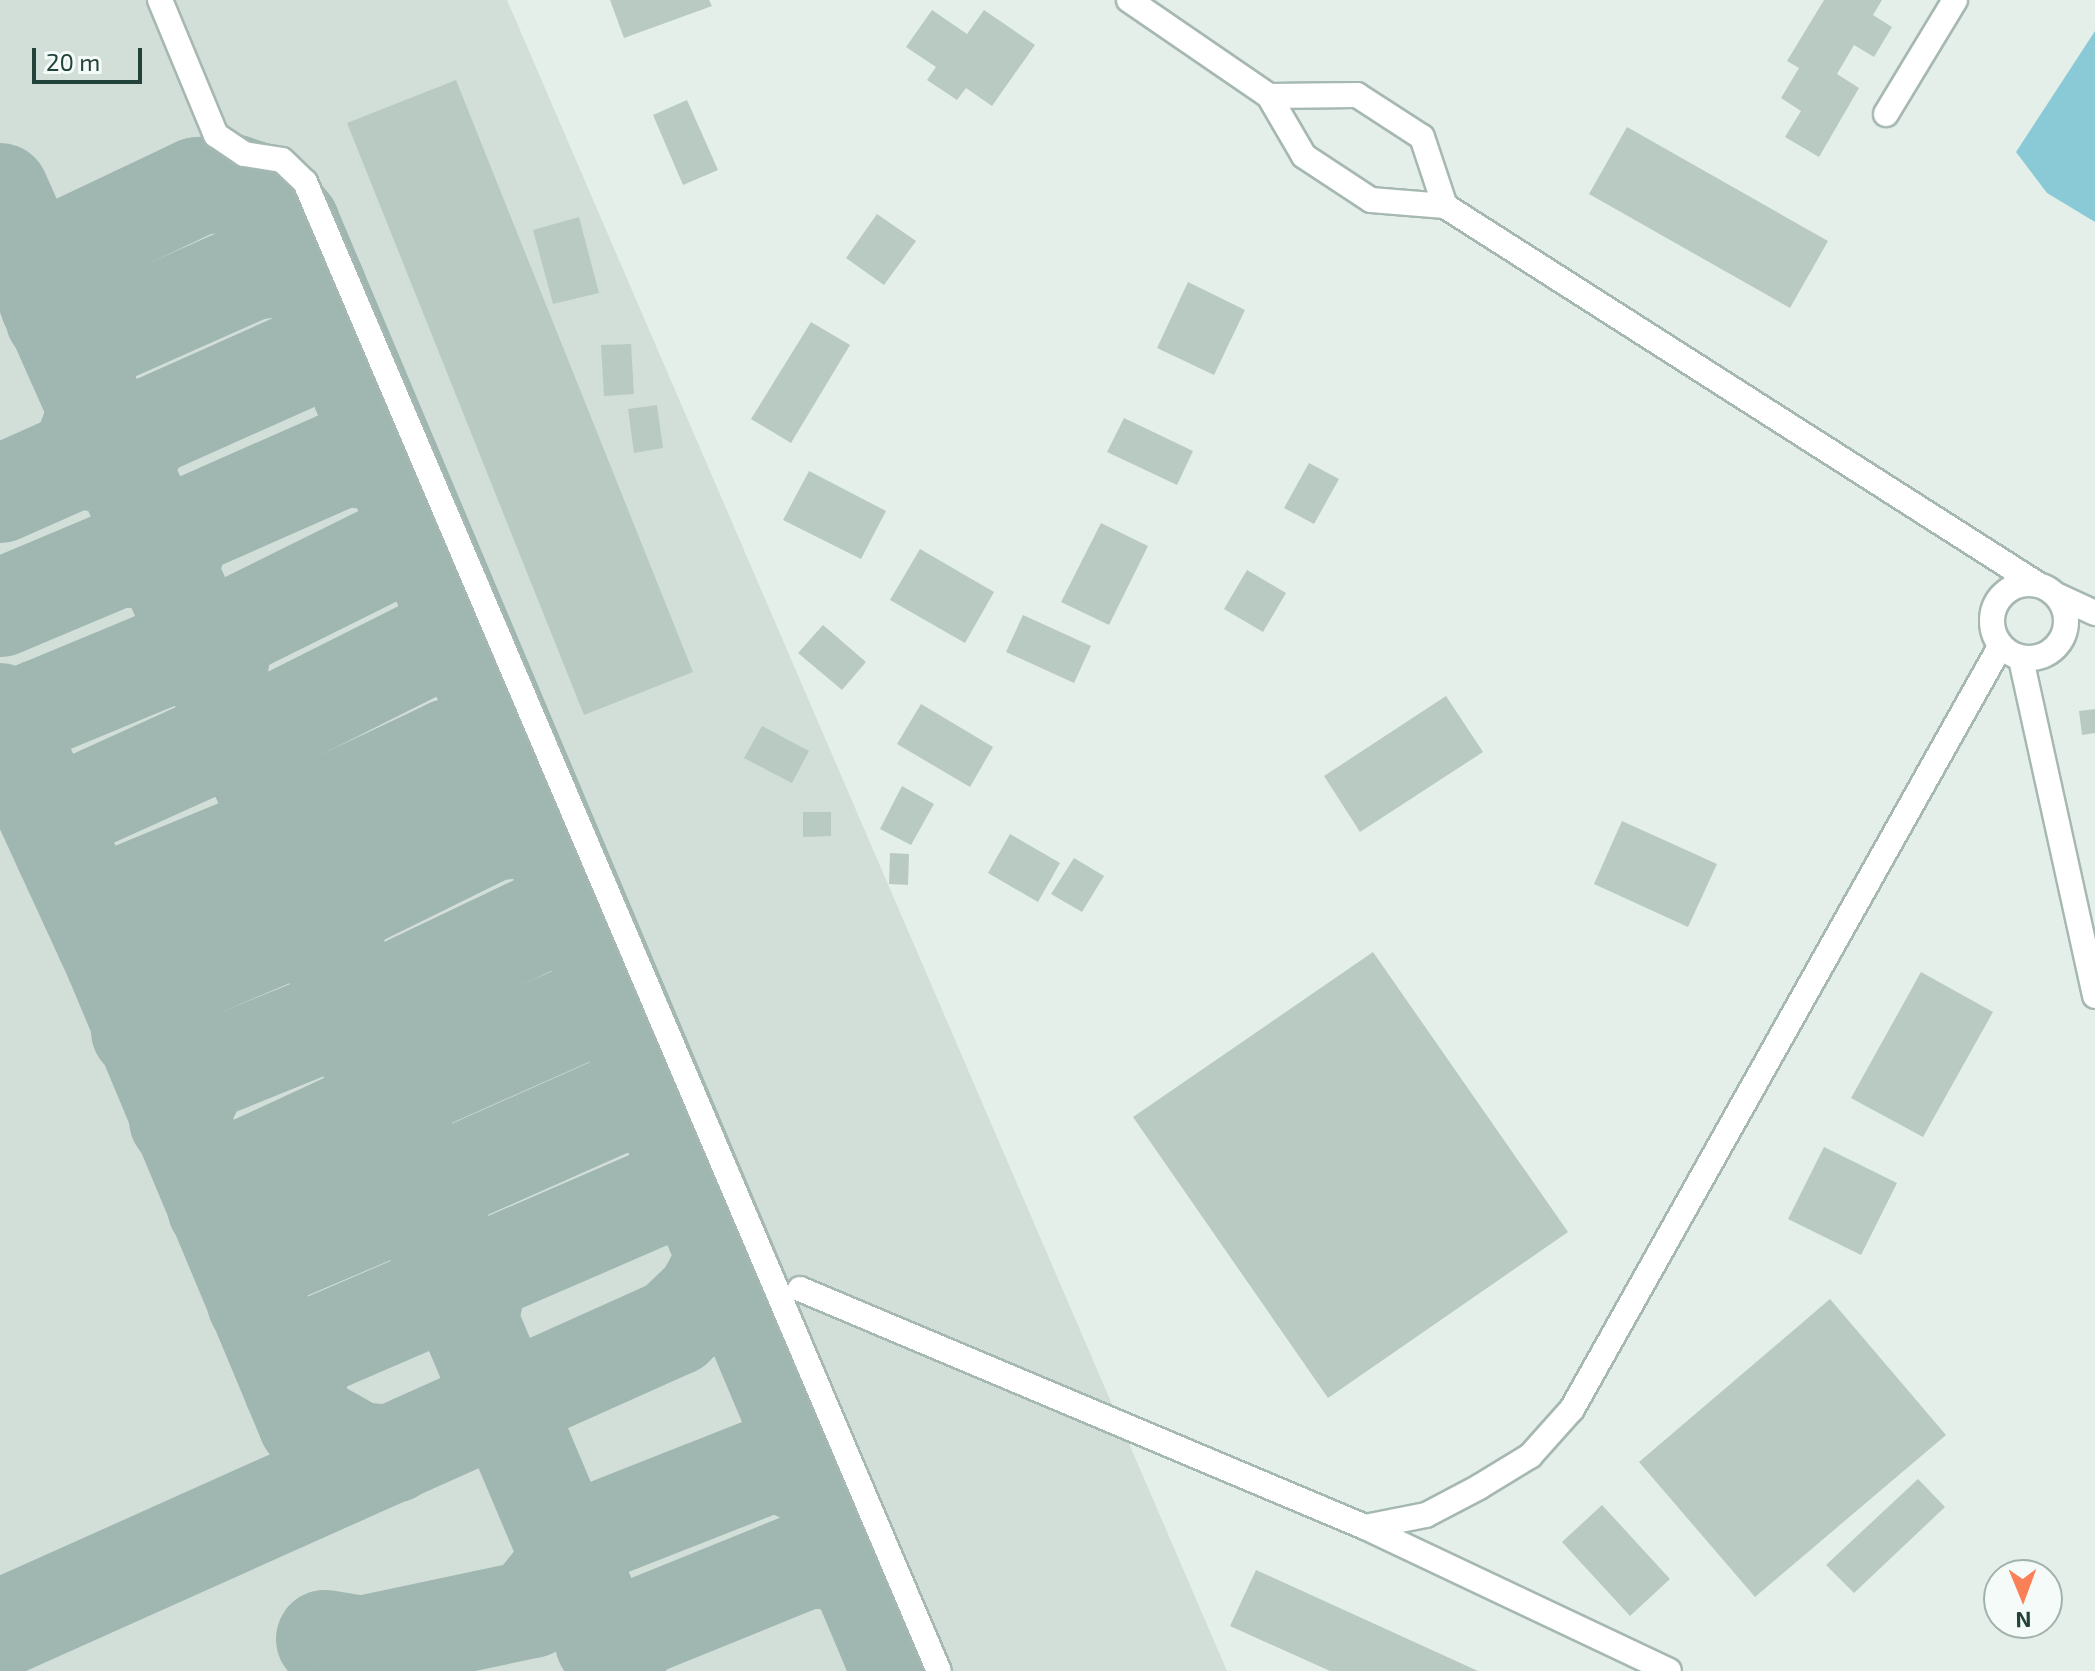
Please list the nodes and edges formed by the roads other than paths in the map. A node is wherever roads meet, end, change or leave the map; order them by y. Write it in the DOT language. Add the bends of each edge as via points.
graph roads {
  1 [pos="160,0"];
  2 [pos="1129,0"];
  3 [pos="1955,0"];
  4 [pos="1269,96"];
  5 [pos="1886,114"];
  6 [pos="1445,206"];
  7 [pos="2048,590"];
  8 [pos="2095,613"];
  9 [pos="2010,653"];
  10 [pos="2095,996"];
  11 [pos="800,1289"];
  12 [pos="1365,1527"];
  13 [pos="939,1671"];
  14 [pos="1669,1671"];
  1 -- 13 [label="street" via="216,135 244,154 282,160 305,182"];
  2 -- 4 [label="street"];
  3 -- 5 [label="street"];
  4 -- 6 [label="street" via="1304,156 1371,200"];
  4 -- 6 [label="street" via="1357,95 1422,137"];
  6 -- 7 [label="street"];
  7 -- 8 [label="street"];
  7 -- 9 [label="street" via="2014,587 1996,602 1991,625"];
  7 -- 9 [label="street" via="2067,618 2062,641 2045,656"];
  9 -- 10 [label="street"];
  9 -- 12 [label="street" via="1572,1409 1530,1456 1479,1487 1426,1515"];
  11 -- 12 [label="street"];
  12 -- 14 [label="street"];
}
